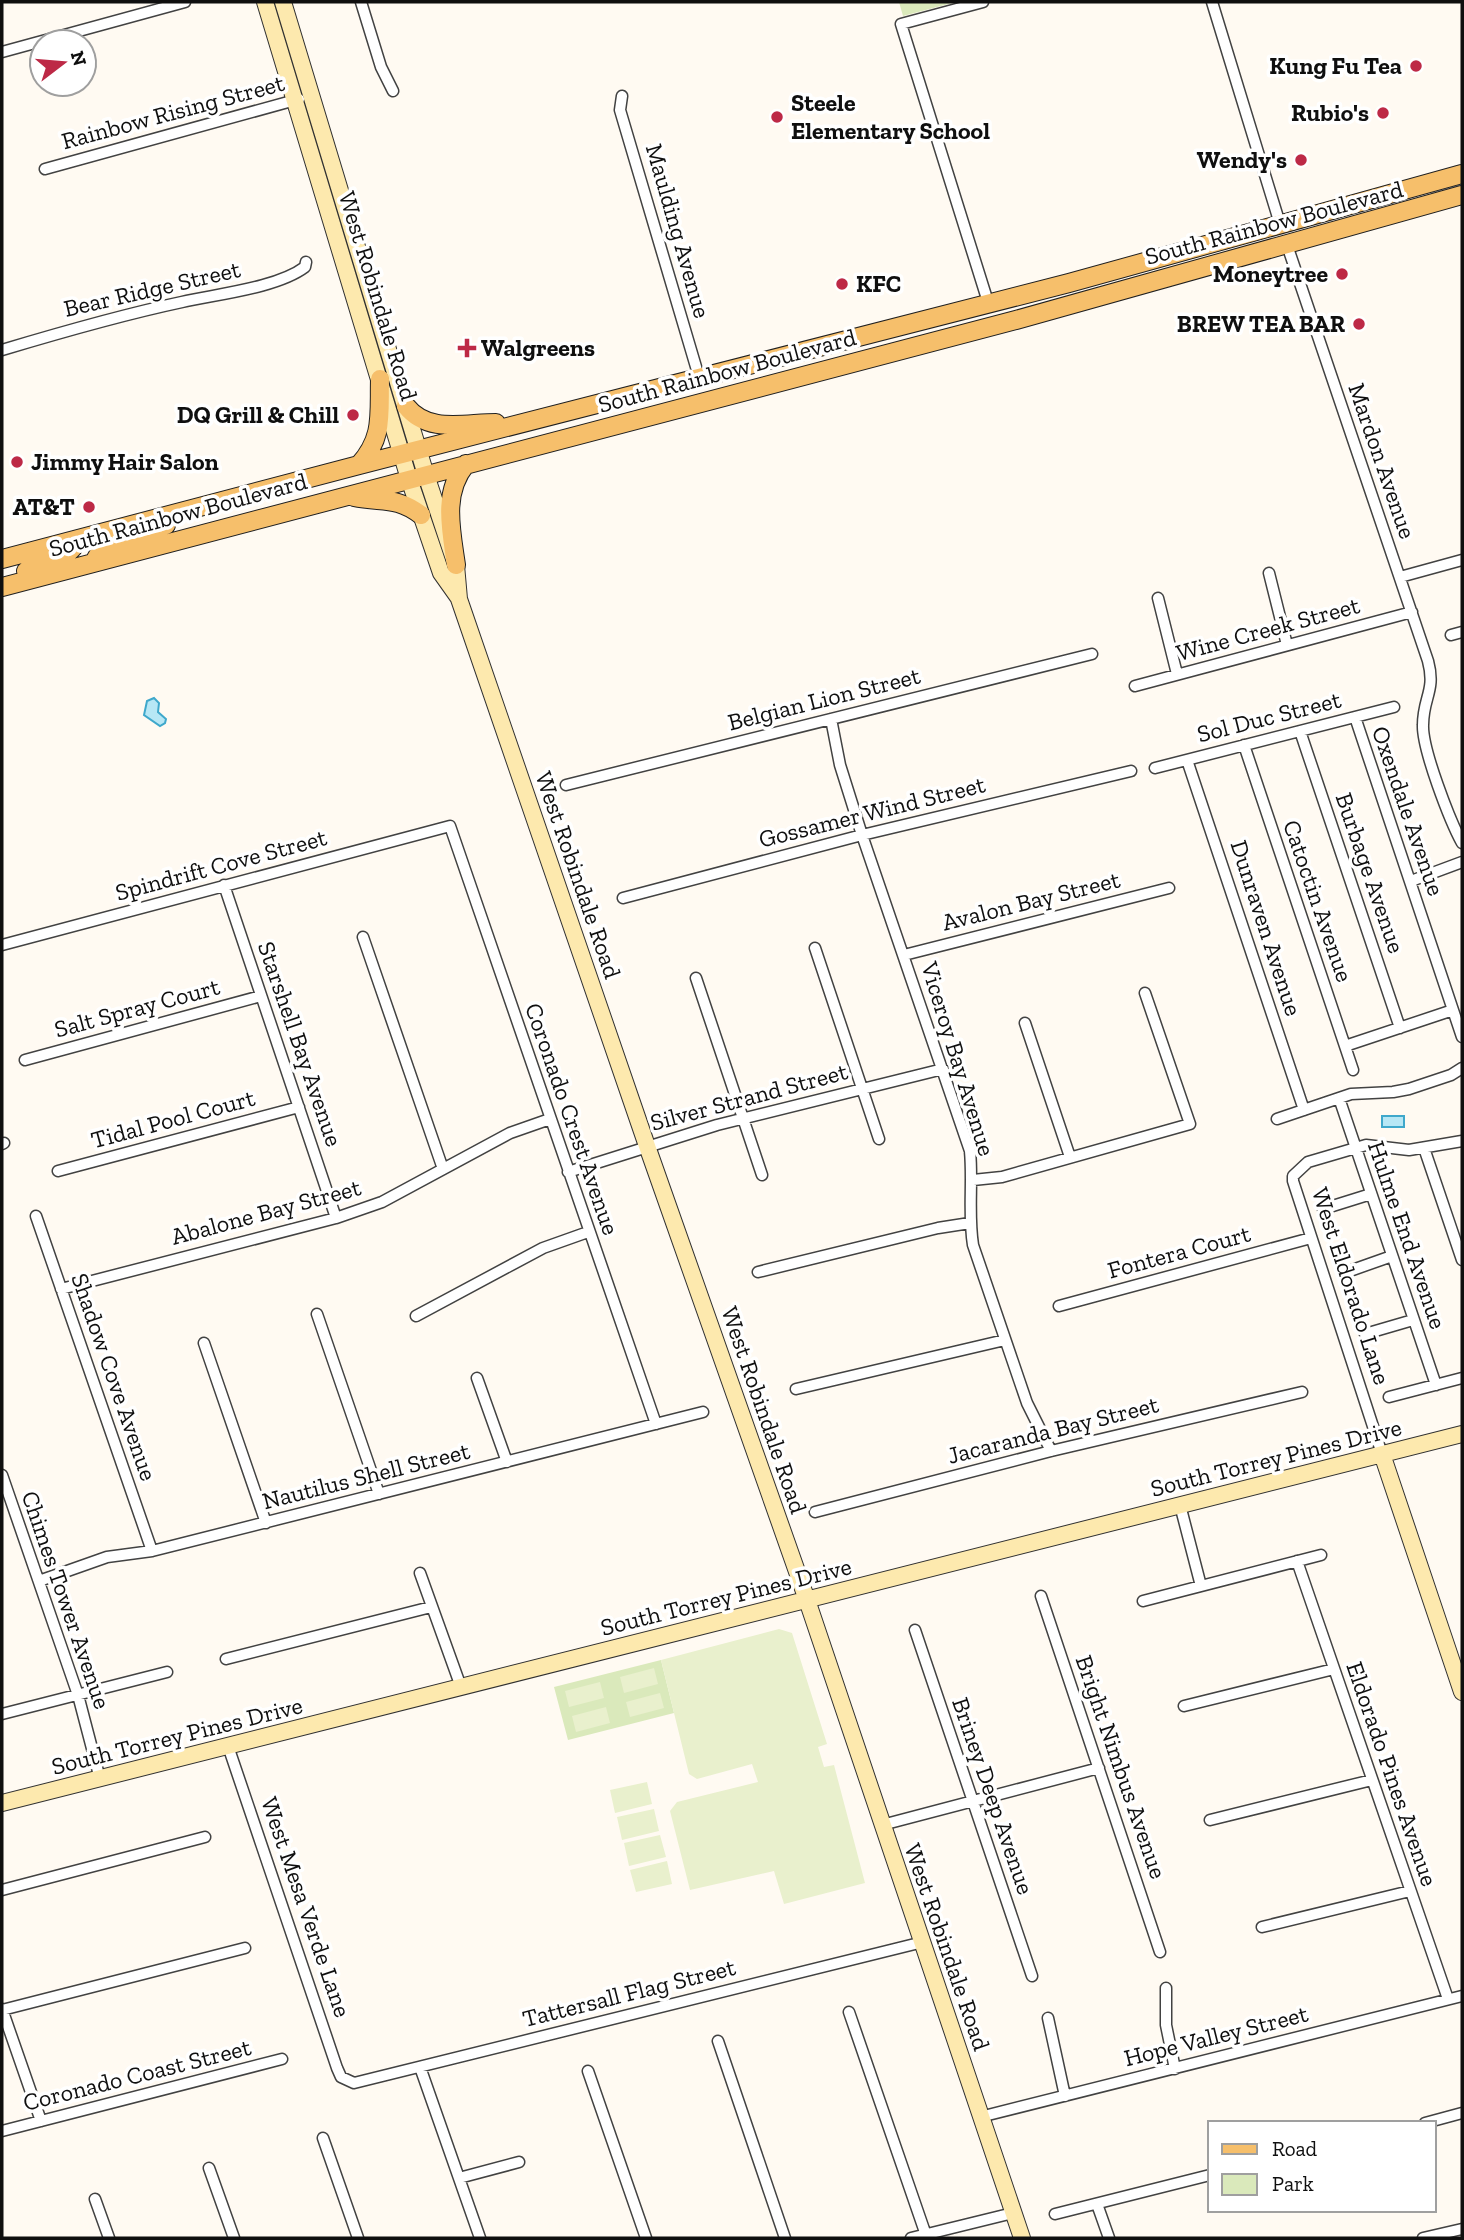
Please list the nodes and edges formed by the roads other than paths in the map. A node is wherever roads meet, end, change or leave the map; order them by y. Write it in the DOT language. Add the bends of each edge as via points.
graph roads {
  1 [pos="185,2"];
  2 [pos="265,2"];
  3 [pos="283,2"];
  4 [pos="361,2"];
  5 [pos="983,2"];
  6 [pos="1212,2"];
  7 [pos="2,52"];
  8 [pos="393,91"];
  9 [pos="622,96"];
  10 [pos="312,97"];
  11 [pos="295,100"];
  12 [pos="44,170"];
  13 [pos="1462,174"];
  14 [pos="1462,195"];
  15 [pos="1370,200"];
  16 [pos="1280,224"];
  17 [pos="1287,245"];
  18 [pos="340,249"];
  19 [pos="306,262"];
  20 [pos="1193,270"];
  21 [pos="1069,283"];
  22 [pos="373,301"];
  23 [pos="988,302"];
  24 [pos="1016,320"];
  25 [pos="932,342"];
  26 [pos="2,350"];
  27 [pos="774,357"];
  28 [pos="699,377"];
  29 [pos="380,379"];
  30 [pos="708,402"];
  31 [pos="406,407"];
  32 [pos="531,422"];
  33 [pos="627,422"];
  34 [pos="419,450"];
  35 [pos="401,454"];
  36 [pos="466,464"];
  37 [pos="359,465"];
  38 [pos="417,477"];
  39 [pos="348,495"];
  40 [pos="189,509"];
  41 [pos="421,515"];
  42 [pos="78,539"];
  43 [pos="2,559"];
  44 [pos="1462,560"];
  45 [pos="94,562"];
  46 [pos="456,565"];
  47 [pos="1269,573"];
  48 [pos="1400,577"];
  49 [pos="2,586"];
  50 [pos="460,598"];
  51 [pos="1158,598"];
  52 [pos="1412,612"];
  53 [pos="1287,645"];
  54 [pos="1092,653"];
  55 [pos="1177,674"];
  56 [pos="1135,686"];
  57 [pos="1394,707"];
  58 [pos="1355,717"];
  59 [pos="831,719"];
  60 [pos="1300,731"];
  61 [pos="1244,745"];
  62 [pos="1187,760"];
  63 [pos="1155,768"];
  64 [pos="1131,771"];
  65 [pos="566,785"];
  66 [pos="450,826"];
  67 [pos="862,835"];
  68 [pos="1462,843"];
  69 [pos="1462,862"];
  70 [pos="1411,881"];
  71 [pos="223,885"];
  72 [pos="1169,888"];
  73 [pos="624,898"];
  74 [pos="363,937"];
  75 [pos="2,945"];
  76 [pos="815,948"];
  77 [pos="904,955"];
  78 [pos="696,978"];
  79 [pos="1146,993"];
  80 [pos="261,996"];
  81 [pos="1453,1010"];
  82 [pos="1025,1023"];
  83 [pos="1400,1028"];
  84 [pos="1462,1037"];
  85 [pos="1345,1046"];
  86 [pos="24,1060"];
  87 [pos="1462,1068"];
  88 [pos="943,1069"];
  89 [pos="1353,1070"];
  90 [pos="863,1088"];
  91 [pos="1339,1098"];
  92 [pos="299,1107"];
  93 [pos="1304,1110"];
  94 [pos="550,1119"];
  95 [pos="744,1119"];
  96 [pos="1277,1119"];
  97 [pos="879,1139"];
  98 [pos="1462,1140"];
  99 [pos="647,1146"];
  100 [pos="1355,1148"];
  101 [pos="1424,1148"];
  102 [pos="1070,1157"];
  103 [pos="443,1169"];
  104 [pos="58,1171"];
  105 [pos="568,1172"];
  106 [pos="762,1175"];
  107 [pos="973,1180"];
  108 [pos="1371,1194"];
  109 [pos="1323,1209"];
  110 [pos="36,1216"];
  111 [pos="337,1218"];
  112 [pos="970,1223"];
  113 [pos="588,1232"];
  114 [pos="1311,1238"];
  115 [pos="1392,1256"];
  116 [pos="1462,1260"];
  117 [pos="758,1272"];
  118 [pos="1344,1273"];
  119 [pos="61,1289"];
  120 [pos="1059,1306"];
  121 [pos="317,1314"];
  122 [pos="416,1316"];
  123 [pos="1413,1320"];
  124 [pos="1365,1334"];
  125 [pos="1005,1340"];
  126 [pos="204,1343"];
  127 [pos="477,1378"];
  128 [pos="1462,1378"];
  129 [pos="1436,1385"];
  130 [pos="796,1389"];
  131 [pos="1302,1392"];
  132 [pos="1389,1397"];
  133 [pos="703,1412"];
  134 [pos="656,1424"];
  135 [pos="1462,1434"];
  136 [pos="1051,1451"];
  137 [pos="1382,1454"];
  138 [pos="507,1462"];
  139 [pos="2,1475"];
  140 [pos="379,1494"];
  141 [pos="1180,1505"];
  142 [pos="815,1512"];
  143 [pos="266,1523"];
  144 [pos="152,1551"];
  145 [pos="1321,1555"];
  146 [pos="1297,1562"];
  147 [pos="420,1573"];
  148 [pos="39,1581"];
  149 [pos="1201,1586"];
  150 [pos="1041,1596"];
  151 [pos="807,1601"];
  152 [pos="1143,1601"];
  153 [pos="431,1607"];
  154 [pos="915,1630"];
  155 [pos="226,1659"];
  156 [pos="1334,1669"];
  157 [pos="167,1672"];
  158 [pos="461,1687"];
  159 [pos="1462,1692"];
  160 [pos="78,1695"];
  161 [pos="1184,1706"];
  162 [pos="2,1714"];
  163 [pos="228,1746"];
  164 [pos="1099,1768"];
  165 [pos="100,1779"];
  166 [pos="1372,1780"];
  167 [pos="973,1801"];
  168 [pos="2,1803"];
  169 [pos="1210,1820"];
  170 [pos="882,1825"];
  171 [pos="205,1837"];
  172 [pos="2,1890"];
  173 [pos="1410,1891"];
  174 [pos="1262,1927"];
  175 [pos="923,1942"];
  176 [pos="245,1948"];
  177 [pos="1160,1952"];
  178 [pos="1032,1976"];
  179 [pos="1166,1988"];
  180 [pos="1462,1996"];
  181 [pos="1448,1999"];
  182 [pos="2,2010"];
  183 [pos="849,2011"];
  184 [pos="1048,2018"];
  185 [pos="718,2041"];
  186 [pos="282,2059"];
  187 [pos="420,2067"];
  188 [pos="1175,2069"];
  189 [pos="588,2071"];
  190 [pos="347,2080"];
  191 [pos="1065,2096"];
  192 [pos="1462,2113"];
  193 [pos="980,2117"];
  194 [pos="41,2121"];
  195 [pos="1432,2121"];
  196 [pos="2,2131"];
  197 [pos="323,2138"];
  198 [pos="519,2162"];
  199 [pos="209,2168"];
  200 [pos="1208,2176"];
  201 [pos="459,2178"];
  202 [pos="95,2199"];
  203 [pos="1097,2204"];
  204 [pos="1013,2213"];
  205 [pos="1055,2214"];
  206 [pos="1462,2229"];
  207 [pos="926,2236"];
  208 [pos="109,2238"];
  209 [pos="233,2238"];
  210 [pos="358,2238"];
  211 [pos="480,2238"];
  212 [pos="646,2238"];
  213 [pos="785,2238"];
  214 [pos="911,2238"];
  215 [pos="1022,2238"];
  216 [pos="1108,2238"];
  217 [pos="1423,2238"];
  1 -- 7 [label="street"];
  2 -- 11 [label="main road, West Robindale Road"];
  3 -- 10 [label="main road, West Robindale Road"];
  4 -- 8 [label="street"];
  5 -- 23 [label="street" via="901,24"];
  6 -- 16 [label="street"];
  9 -- 28 [label="street, Maulding Avenue" via="620,110"];
  10 -- 11 [label="street, Rainbow Rising Street"];
  10 -- 22 [label="main road, West Robindale Road"];
  11 -- 12 [label="street, Rainbow Rising Street"];
  11 -- 18 [label="main road, West Robindale Road"];
  13 -- 15 [label="main road, South Rainbow Boulevard"];
  14 -- 17 [label="main road, South Rainbow Boulevard"];
  15 -- 16 [label="main road, South Rainbow Boulevard"];
  15 -- 17 [label="main road" via="1295,233"];
  16 -- 20 [label="main road" via="1264,239"];
  16 -- 21 [label="main road, South Rainbow Boulevard"];
  17 -- 20 [label="main road, South Rainbow Boulevard"];
  17 -- 48 [label="street, Mardon Avenue"];
  18 -- 22 [label="main road" via="366,300"];
  18 -- 29 [label="main road, West Robindale Road"];
  19 -- 26 [label="street, Bear Ridge Street" via="299,272 284,278 89,324"];
  20 -- 24 [label="main road, South Rainbow Boulevard"];
  21 -- 23 [label="main road, South Rainbow Boulevard"];
  21 -- 24 [label="main road" via="1017,307 1013,312"];
  22 -- 31 [label="main road, West Robindale Road"];
  23 -- 25 [label="main road" via="979,316 950,324"];
  23 -- 27 [label="main road, South Rainbow Boulevard"];
  24 -- 25 [label="main road, South Rainbow Boulevard"];
  25 -- 30 [label="main road, South Rainbow Boulevard"];
  27 -- 28 [label="main road, South Rainbow Boulevard"];
  27 -- 30 [label="main road" via="752,375 720,384"];
  28 -- 32 [label="main road, South Rainbow Boulevard"];
  28 -- 33 [label="main road" via="691,389 652,402"];
  29 -- 35 [label="main road, West Robindale Road"];
  29 -- 37 [label="main road" via="376,440"];
  30 -- 33 [label="main road, South Rainbow Boulevard"];
  31 -- 32 [label="main road" via="417,418 435,424"];
  31 -- 34 [label="main road, West Robindale Road"];
  32 -- 34 [label="main road, South Rainbow Boulevard"];
  33 -- 36 [label="main road, South Rainbow Boulevard"];
  34 -- 35 [label="main road, South Rainbow Boulevard"];
  34 -- 38 [label="main road, West Robindale Road"];
  35 -- 37 [label="main road, South Rainbow Boulevard"];
  35 -- 38 [label="main road, West Robindale Road"];
  36 -- 38 [label="main road, South Rainbow Boulevard"];
  36 -- 46 [label="main road" via="450,499"];
  37 -- 40 [label="main road, South Rainbow Boulevard"];
  38 -- 39 [label="main road, South Rainbow Boulevard"];
  38 -- 41 [label="main road, West Robindale Road"];
  38 -- 46 [label="main road, West Robindale Road"];
  39 -- 41 [label="main road" via="399,502"];
  39 -- 45 [label="main road, South Rainbow Boulevard"];
  40 -- 42 [label="main road, South Rainbow Boulevard"];
  40 -- 45 [label="main road" via="162,529 108,545"];
  41 -- 50 [label="main road, West Robindale Road" via="441,573"];
  42 -- 43 [label="main road, South Rainbow Boulevard"];
  42 -- 49 [label="main road" via="68,554 35,566"];
  44 -- 48 [label="street"];
  45 -- 49 [label="main road, South Rainbow Boulevard"];
  46 -- 50 [label="main road, West Robindale Road"];
  47 -- 53 [label="street"];
  48 -- 52 [label="street, Mardon Avenue"];
  50 -- 99 [label="main road, West Robindale Road"];
  51 -- 55 [label="street"];
  52 -- 53 [label="street, Wine Creek Street"];
  52 -- 68 [label="street, Mardon Avenue" via="1431,674 1423,736"];
  53 -- 55 [label="street, Wine Creek Street"];
  54 -- 59 [label="street, Belgian Lion Street"];
  55 -- 56 [label="street, Wine Creek Street"];
  57 -- 58 [label="street, Sol Duc Street"];
  58 -- 60 [label="street, Sol Duc Street"];
  58 -- 70 [label="street, Oxendale Avenue"];
  59 -- 65 [label="street, Belgian Lion Street"];
  59 -- 67 [label="street, Viceroy Bay Avenue"];
  60 -- 61 [label="street, Sol Duc Street"];
  60 -- 83 [label="street, Burbage Avenue"];
  61 -- 62 [label="street, Sol Duc Street"];
  61 -- 85 [label="street, Catoctin Avenue"];
  62 -- 63 [label="street, Sol Duc Street"];
  62 -- 93 [label="street, Dunraven Avenue"];
  64 -- 67 [label="street, Gossamer Wind Street"];
  66 -- 71 [label="street, Spindrift Cove Street"];
  66 -- 94 [label="street, Coronado Crest Avenue"];
  67 -- 73 [label="street, Gossamer Wind Street"];
  67 -- 77 [label="street, Viceroy Bay Avenue"];
  69 -- 70 [label="street"];
  70 -- 81 [label="street, Oxendale Avenue"];
  71 -- 75 [label="street, Spindrift Cove Street"];
  71 -- 80 [label="street, Starshell Bay Avenue"];
  72 -- 77 [label="street, Avalon Bay Street"];
  74 -- 103 [label="street"];
  76 -- 90 [label="street"];
  77 -- 88 [label="street, Viceroy Bay Avenue"];
  78 -- 95 [label="street"];
  79 -- 102 [label="street" via="1190,1124"];
  80 -- 86 [label="street, Salt Spray Court"];
  80 -- 92 [label="street, Starshell Bay Avenue"];
  81 -- 83 [label="street"];
  81 -- 84 [label="street, Oxendale Avenue"];
  82 -- 102 [label="street"];
  83 -- 85 [label="street"];
  85 -- 89 [label="street, Catoctin Avenue"];
  87 -- 91 [label="street" via="1393,1092"];
  88 -- 90 [label="street, Silver Strand Street"];
  88 -- 107 [label="street, Viceroy Bay Avenue" via="970,1151"];
  90 -- 95 [label="street, Silver Strand Street"];
  90 -- 97 [label="street"];
  91 -- 93 [label="street"];
  91 -- 100 [label="street, Hulme End Avenue"];
  92 -- 104 [label="street, Tidal Pool Court"];
  92 -- 111 [label="street, Starshell Bay Avenue"];
  93 -- 96 [label="street"];
  94 -- 103 [label="street, Abalone Bay Street" via="510,1133"];
  94 -- 105 [label="street, Coronado Crest Avenue"];
  95 -- 99 [label="street, Silver Strand Street"];
  95 -- 106 [label="street"];
  98 -- 101 [label="street"];
  99 -- 105 [label="street, Silver Strand Street"];
  99 -- 151 [label="main road, West Robindale Road"];
  100 -- 101 [label="street"];
  100 -- 108 [label="street, Hulme End Avenue"];
  100 -- 114 [label="street, West Eldorado Lane" via="1308,1162 1295,1173 1293,1181"];
  101 -- 116 [label="street"];
  102 -- 107 [label="street" via="1002,1177"];
  103 -- 111 [label="street, Abalone Bay Street" via="382,1202"];
  105 -- 113 [label="street, Coronado Crest Avenue"];
  107 -- 112 [label="street, Viceroy Bay Avenue"];
  108 -- 109 [label="street"];
  108 -- 115 [label="street, Hulme End Avenue"];
  110 -- 119 [label="street, Shadow Cove Avenue"];
  111 -- 119 [label="street, Abalone Bay Street"];
  112 -- 117 [label="street"];
  112 -- 125 [label="street, Viceroy Bay Avenue"];
  113 -- 122 [label="street" via="543,1248"];
  113 -- 134 [label="street, Coronado Crest Avenue"];
  114 -- 120 [label="street, Fontera Court"];
  114 -- 137 [label="street, West Eldorado Lane"];
  115 -- 118 [label="street"];
  115 -- 123 [label="street, Hulme End Avenue"];
  119 -- 144 [label="street, Shadow Cove Avenue"];
  121 -- 140 [label="street"];
  123 -- 124 [label="street"];
  123 -- 129 [label="street, Hulme End Avenue"];
  125 -- 130 [label="street"];
  125 -- 136 [label="street, Viceroy Bay Avenue" via="1027,1403"];
  126 -- 143 [label="street"];
  127 -- 138 [label="street"];
  128 -- 129 [label="street"];
  129 -- 132 [label="street"];
  131 -- 136 [label="street, Jacaranda Bay Street"];
  133 -- 134 [label="street, Nautilus Shell Street"];
  134 -- 138 [label="street, Nautilus Shell Street"];
  135 -- 137 [label="main road, South Torrey Pines Drive"];
  136 -- 142 [label="street, Jacaranda Bay Street"];
  137 -- 141 [label="main road, South Torrey Pines Drive"];
  137 -- 159 [label="main road, West Eldorado Lane"];
  138 -- 140 [label="street, Nautilus Shell Street"];
  139 -- 148 [label="street, Chimes Tower Avenue"];
  140 -- 143 [label="street, Nautilus Shell Street"];
  141 -- 149 [label="street"];
  141 -- 151 [label="main road, South Torrey Pines Drive"];
  143 -- 144 [label="street, Nautilus Shell Street"];
  144 -- 148 [label="street, Nautilus Shell Street" via="107,1557"];
  145 -- 146 [label="street"];
  146 -- 149 [label="street"];
  146 -- 156 [label="street, Eldorado Pines Avenue"];
  147 -- 153 [label="street"];
  148 -- 160 [label="street, Chimes Tower Avenue"];
  149 -- 152 [label="street"];
  150 -- 164 [label="street, Bright Nimbus Avenue"];
  151 -- 158 [label="main road, South Torrey Pines Drive"];
  151 -- 170 [label="main road, West Robindale Road"];
  153 -- 155 [label="street"];
  153 -- 158 [label="street"];
  154 -- 167 [label="street, Briney Deep Avenue"];
  156 -- 161 [label="street"];
  156 -- 166 [label="street, Eldorado Pines Avenue"];
  157 -- 160 [label="street"];
  158 -- 163 [label="main road, South Torrey Pines Drive"];
  160 -- 162 [label="street"];
  160 -- 165 [label="street, Chimes Tower Avenue"];
  163 -- 165 [label="main road, South Torrey Pines Drive"];
  163 -- 190 [label="street, West Mesa Verde Lane" via="337,2068"];
  164 -- 167 [label="street"];
  164 -- 177 [label="street, Bright Nimbus Avenue"];
  165 -- 168 [label="main road, South Torrey Pines Drive"];
  166 -- 169 [label="street"];
  166 -- 173 [label="street, Eldorado Pines Avenue"];
  167 -- 170 [label="street"];
  167 -- 178 [label="street, Briney Deep Avenue"];
  170 -- 175 [label="main road, West Robindale Road"];
  171 -- 172 [label="street"];
  173 -- 174 [label="street"];
  173 -- 181 [label="street, Eldorado Pines Avenue"];
  175 -- 187 [label="street, Tattersall Flag Street"];
  175 -- 193 [label="main road, West Robindale Road"];
  176 -- 182 [label="street"];
  179 -- 188 [label="street" via="1166,2025"];
  180 -- 181 [label="street, Hope Valley Street"];
  181 -- 188 [label="street, Hope Valley Street"];
  182 -- 194 [label="street"];
  183 -- 207 [label="street"];
  184 -- 191 [label="street"];
  185 -- 213 [label="street"];
  186 -- 194 [label="street, Coronado Coast Street"];
  187 -- 190 [label="street, Tattersall Flag Street" via="354,2083"];
  187 -- 201 [label="street"];
  188 -- 191 [label="street, Hope Valley Street"];
  189 -- 212 [label="street"];
  191 -- 193 [label="street, Hope Valley Street"];
  192 -- 195 [label="street"];
  193 -- 204 [label="main road, West Robindale Road"];
  194 -- 196 [label="street, Coronado Coast Street"];
  197 -- 210 [label="street"];
  198 -- 201 [label="street"];
  199 -- 209 [label="street"];
  200 -- 203 [label="street"];
  201 -- 211 [label="street"];
  202 -- 208 [label="street"];
  203 -- 205 [label="street"];
  203 -- 216 [label="street"];
  204 -- 207 [label="street"];
  204 -- 215 [label="main road, West Robindale Road"];
  206 -- 217 [label="street"];
  207 -- 214 [label="street"];
}
